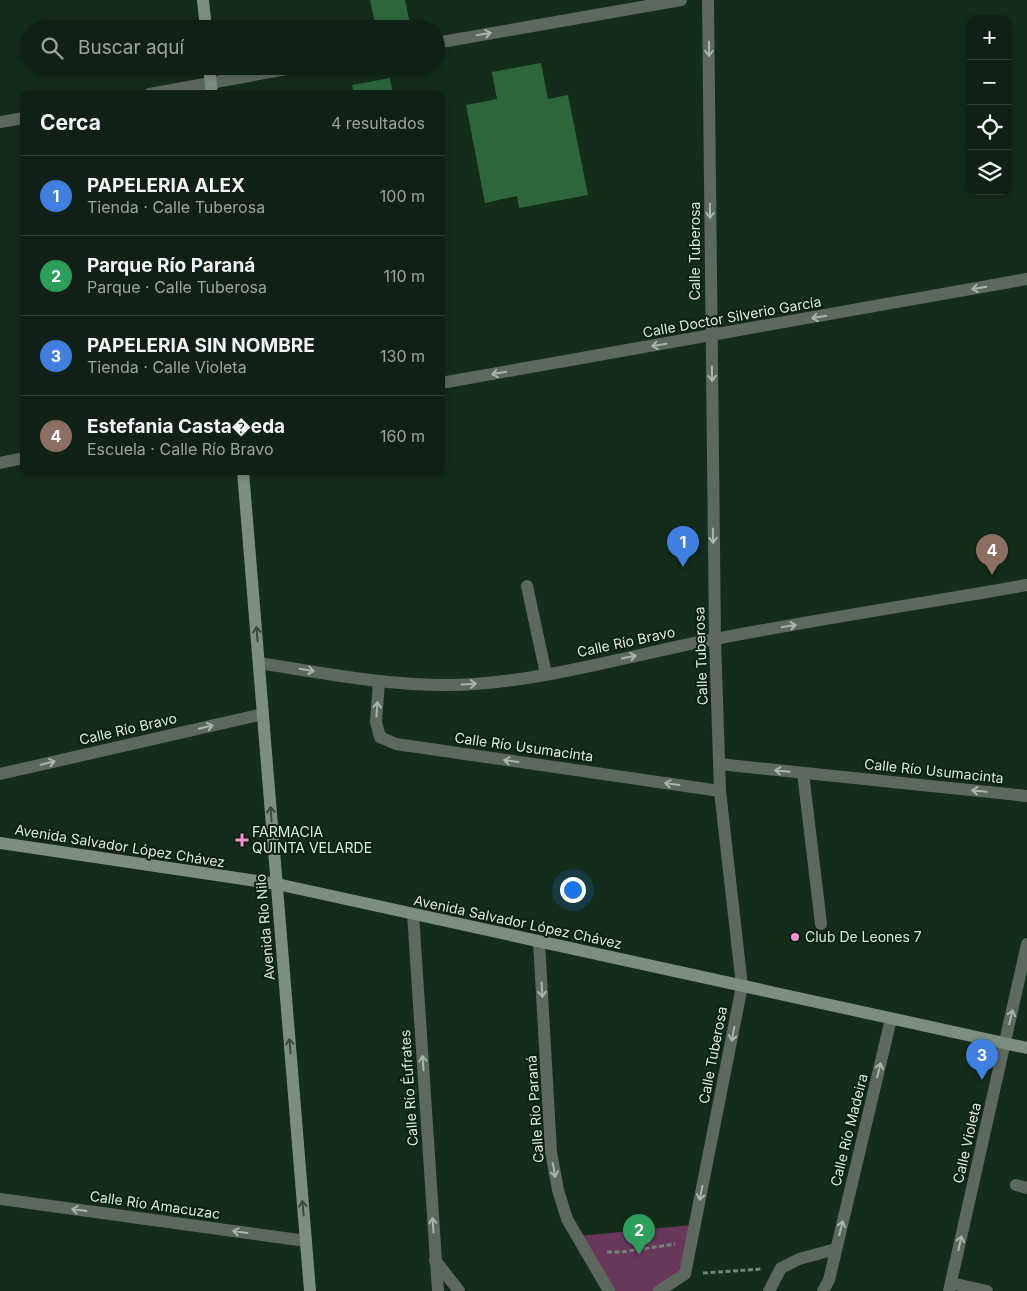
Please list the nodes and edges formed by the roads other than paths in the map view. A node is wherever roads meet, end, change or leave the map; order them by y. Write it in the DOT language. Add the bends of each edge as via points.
graph roads {
  1 [pos="203,0"];
  2 [pos="681,0"];
  3 [pos="708,0"];
  4 [pos="205,20"];
  5 [pos="445,41"];
  6 [pos="211,75"];
  7 [pos="266,75"];
  8 [pos="212,88"];
  9 [pos="191,90"];
  10 [pos="20,119"];
  11 [pos="0,122"];
  12 [pos="1027,279"];
  13 [pos="711,336"];
  14 [pos="445,382"];
  15 [pos="20,459"];
  16 [pos="0,463"];
  17 [pos="244,475"];
  18 [pos="1027,585"];
  19 [pos="527,586"];
  20 [pos="715,639"];
  21 [pos="259,663"];
  22 [pos="546,674"];
  23 [pos="379,682"];
  24 [pos="264,714"];
  25 [pos="719,764"];
  26 [pos="803,773"];
  27 [pos="0,774"];
  28 [pos="720,791"];
  29 [pos="1027,796"];
  30 [pos="0,843"];
  31 [pos="277,884"];
  32 [pos="413,914"];
  33 [pos="821,924"];
  34 [pos="539,942"];
  35 [pos="1027,944"];
  36 [pos="742,986"];
  37 [pos="891,1019"];
  38 [pos="1005,1044"];
  39 [pos="1027,1048"];
  40 [pos="0,1199"];
  41 [pos="306,1241"];
  42 [pos="836,1249"];
  43 [pos="436,1260"];
  44 [pos="950,1287"];
  45 [pos="310,1291"];
  46 [pos="438,1291"];
  47 [pos="460,1291"];
  48 [pos="609,1291"];
  49 [pos="659,1291"];
  50 [pos="768,1291"];
  51 [pos="823,1291"];
  52 [pos="986,1291"];
  1 -- 4 [label="street"];
  5 -- 2 [label="street, one-way"];
  3 -- 13 [label="street, Calle Tuberosa, one-way"];
  6 -- 8 [label="street"];
  7 -- 8 [label="street"];
  8 -- 9 [label="street"];
  10 -- 11 [label="street"];
  12 -- 13 [label="street, Calle Doctor Silverio García, one-way"];
  13 -- 14 [label="street, Calle Doctor Silverio García, one-way"];
  13 -- 20 [label="street, Calle Tuberosa, one-way"];
  15 -- 16 [label="street"];
  21 -- 17 [label="street, Avenida Río Nilo, one-way"];
  20 -- 18 [label="street, Calle Río Bravo, one-way"];
  19 -- 22 [label="street"];
  22 -- 20 [label="street, Calle Río Bravo, one-way"];
  20 -- 25 [label="street, Calle Tuberosa"];
  21 -- 23 [label="street, Calle Río Bravo, one-way"];
  21 -- 24 [label="street, Avenida Río Nilo"];
  23 -- 22 [label="street, Calle Río Bravo, one-way" via="452,685"];
  28 -- 23 [label="street, Calle Río Usumacinta, one-way" via="396,744 380,736 376,722"];
  27 -- 24 [label="street, Calle Río Bravo, one-way"];
  31 -- 24 [label="street, Avenida Río Nilo, one-way"];
  26 -- 25 [label="street, Calle Río Usumacinta, one-way"];
  25 -- 28 [label="street, Calle Tuberosa"];
  29 -- 26 [label="street, Calle Río Usumacinta, one-way"];
  26 -- 33 [label="street"];
  28 -- 36 [label="street, Calle Tuberosa"];
  30 -- 31 [label="street, Avenida Salvador López Chávez"];
  31 -- 32 [label="street, Avenida Salvador López Chávez"];
  41 -- 31 [label="street, Avenida Río Nilo, one-way"];
  32 -- 34 [label="street, Avenida Salvador López Chávez"];
  43 -- 32 [label="street, Calle Río Éufrates, one-way"];
  34 -- 36 [label="street, Avenida Salvador López Chávez"];
  34 -- 48 [label="street, Calle Río Paraná, one-way" via="551,1152 558,1190 568,1219"];
  38 -- 35 [label="street, Calle Violeta, one-way"];
  36 -- 37 [label="street, Avenida Salvador López Chávez"];
  36 -- 49 [label="street, Calle Tuberosa, one-way" via="685,1274"];
  37 -- 38 [label="street, Avenida Salvador López Chávez"];
  42 -- 37 [label="street, Calle Río Madeira, one-way"];
  38 -- 39 [label="street, Avenida Salvador López Chávez"];
  44 -- 38 [label="street, Calle Violeta, one-way"];
  41 -- 40 [label="street, Calle Río Amacuzac, one-way"];
  41 -- 45 [label="street, Avenida Río Nilo"];
  42 -- 50 [label="street" via="799,1259 781,1268"];
  42 -- 51 [label="street, Calle Río Madeira"];
  43 -- 46 [label="street, Calle Río Éufrates"];
  43 -- 47 [label="street"];
  44 -- 52 [label="street"];
}
